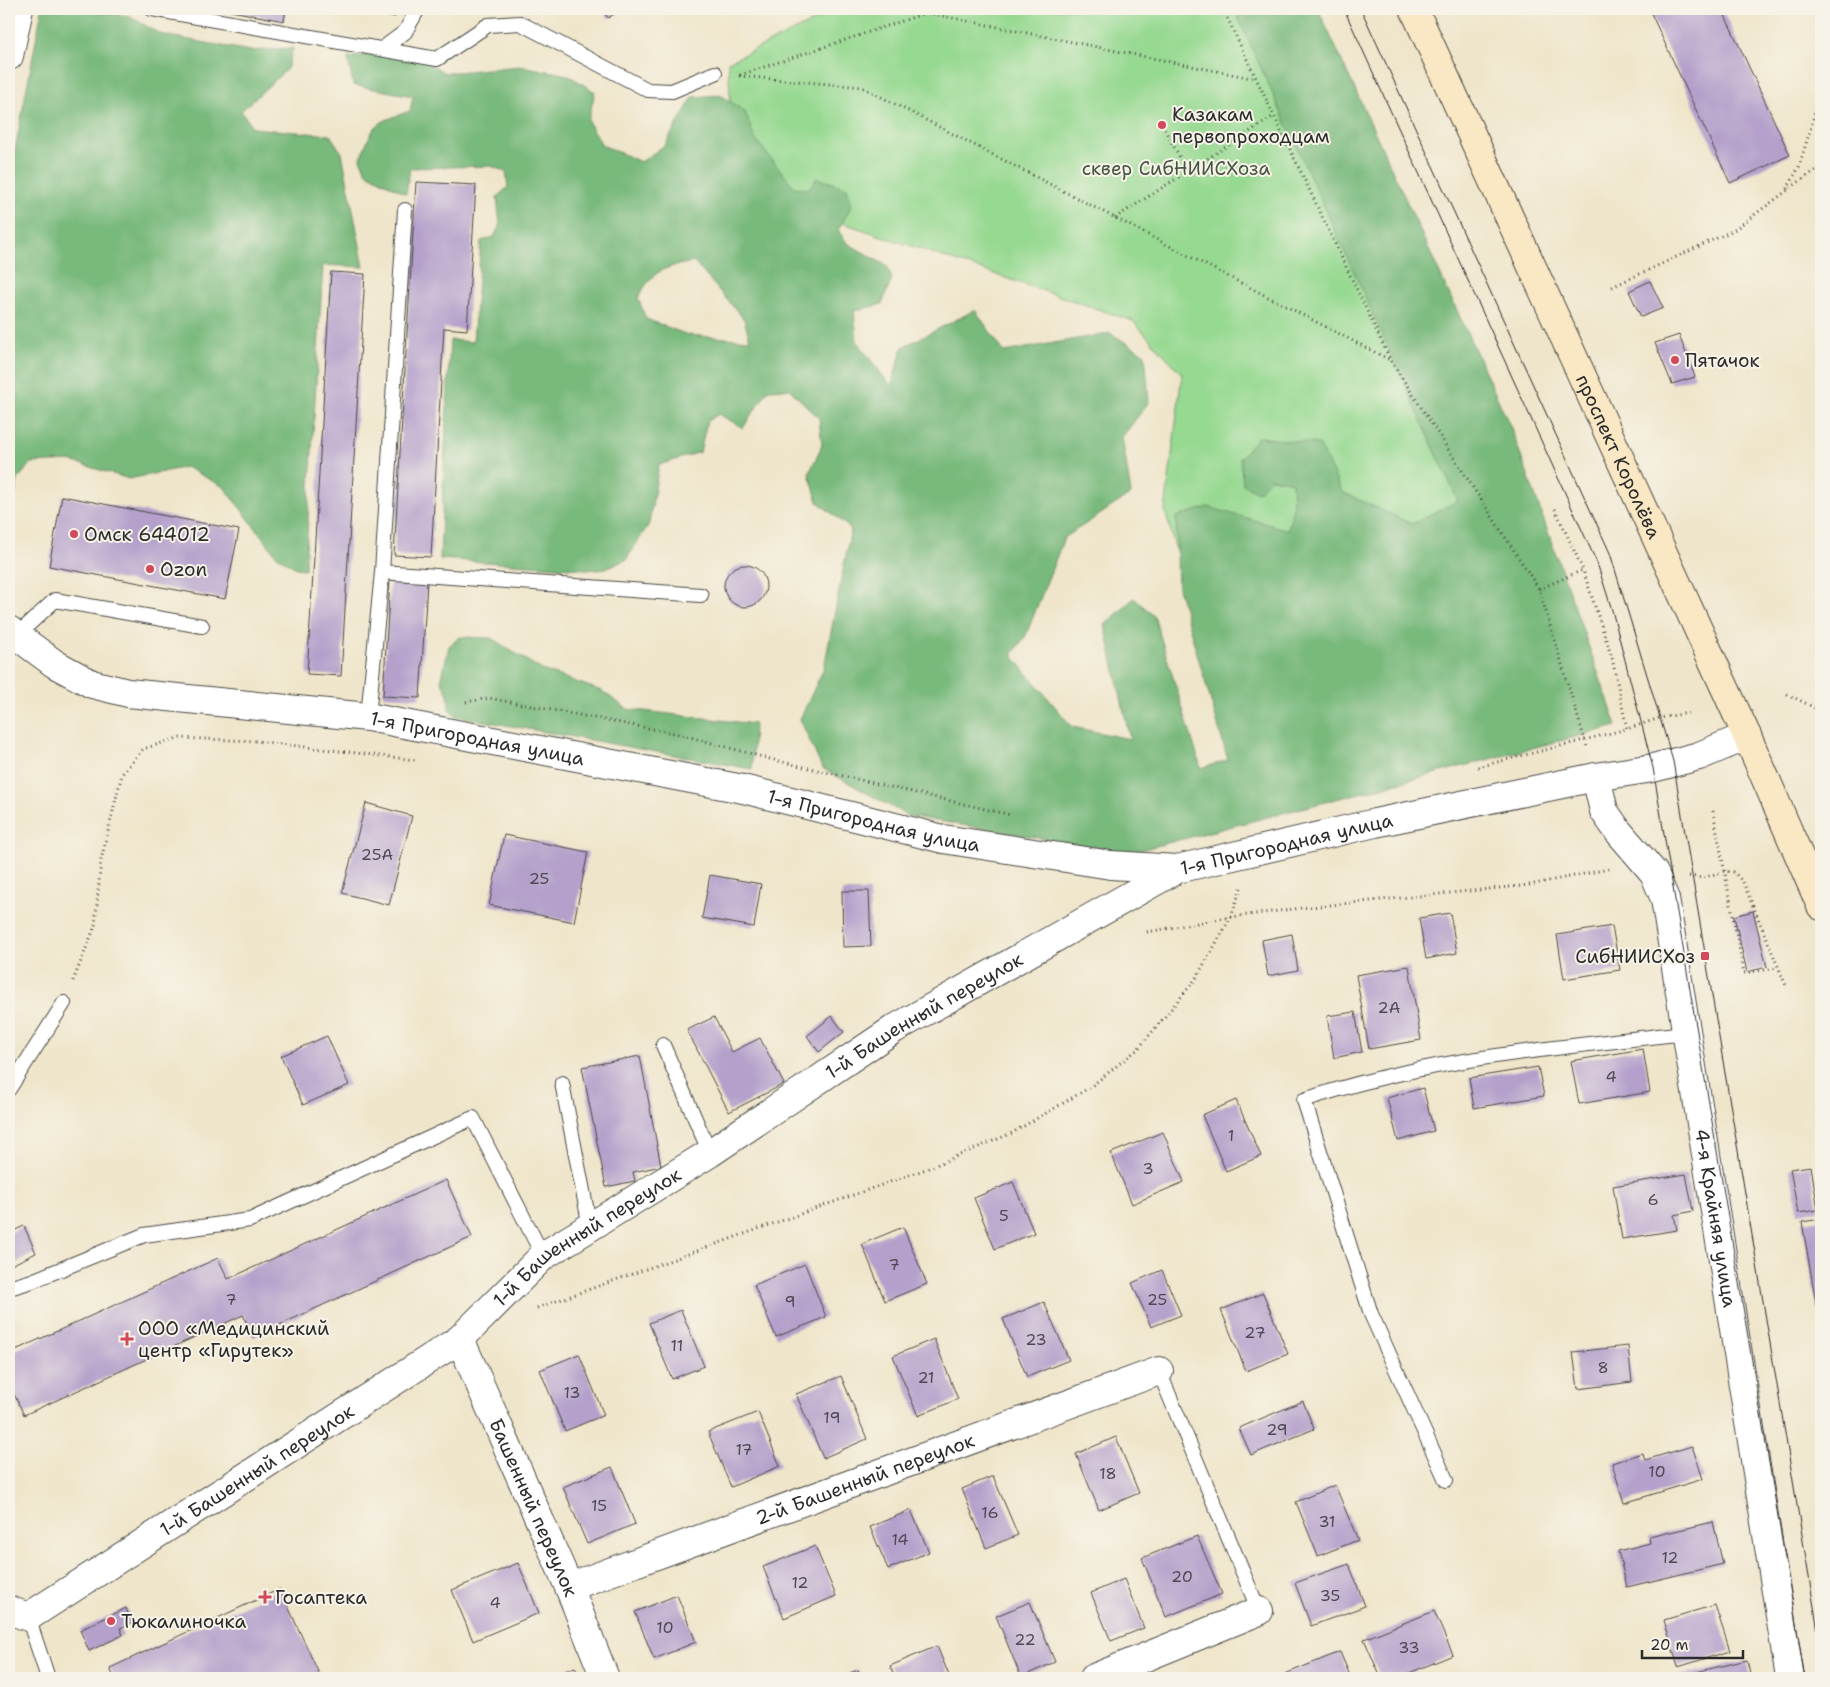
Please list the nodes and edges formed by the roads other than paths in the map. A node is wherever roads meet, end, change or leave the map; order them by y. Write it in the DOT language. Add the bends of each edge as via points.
graph roads {
  1 [pos="19,9"];
  2 [pos="152,9"];
  3 [pos="418,9"];
  4 [pos="1414,9"];
  5 [pos="382,48"];
  6 [pos="9,56"];
  7 [pos="715,73"];
  8 [pos="405,210"];
  9 [pos="382,572"];
  10 [pos="701,595"];
  11 [pos="202,626"];
  12 [pos="12,633"];
  13 [pos="368,717"];
  14 [pos="1747,736"];
  15 [pos="1596,778"];
  16 [pos="1177,869"];
  17 [pos="1821,906"];
  18 [pos="64,1003"];
  19 [pos="1685,1033"];
  20 [pos="663,1045"];
  21 [pos="562,1083"];
  22 [pos="9,1089"];
  23 [pos="710,1153"];
  24 [pos="590,1227"];
  25 [pos="543,1256"];
  26 [pos="9,1288"];
  27 [pos="460,1338"];
  28 [pos="1159,1371"];
  29 [pos="1446,1480"];
  30 [pos="570,1587"];
  31 [pos="1259,1612"];
  32 [pos="18,1614"];
  33 [pos="48,1678"];
  34 [pos="605,1678"];
  35 [pos="1094,1678"];
  36 [pos="1790,1678"];
  1 -- 6 [label="street"];
  2 -- 5 [label="lane"];
  3 -- 5 [label="lane" via="405,32"];
  4 -- 14 [label="main road, проспект Королёва"];
  5 -- 7 [label="lane" via="437,59 488,25 520,23 648,90 672,91"];
  8 -- 9 [label="lane"];
  9 -- 10 [label="lane"];
  9 -- 13 [label="lane"];
  11 -- 12 [label="lane" via="55,600"];
  12 -- 13 [label="street, 1-я Пригородная улица" via="55,664 92,684 128,693"];
  13 -- 16 [label="street, 1-я Пригородная улица" via="743,789 943,840 1111,865"];
  14 -- 15 [label="street, 1-я Пригородная улица" via="1711,752 1653,768"];
  14 -- 17 [label="main road, проспект Королёва"];
  15 -- 16 [label="street, 1-я Пригородная улица" via="1375,823"];
  15 -- 19 [label="street, 4-я Крайняя улица" via="1604,811 1650,869 1665,899"];
  16 -- 23 [label="street, 1-й Башенный переулок" via="894,1029"];
  18 -- 22 [label="lane"];
  19 -- 29 [label="lane" via="1482,1056 1344,1086 1304,1100 1371,1314"];
  19 -- 36 [label="street, 4-я Крайняя улица"];
  20 -- 23 [label="lane"];
  21 -- 24 [label="lane"];
  23 -- 24 [label="street, 1-й Башенный переулок"];
  24 -- 25 [label="street, 1-й Башенный переулок"];
  25 -- 26 [label="lane" via="473,1118 250,1220 144,1235 32,1282"];
  25 -- 27 [label="street, 1-й Башенный переулок"];
  27 -- 30 [label="street, Башенный переулок"];
  27 -- 32 [label="street, 1-й Башенный переулок"];
  28 -- 30 [label="street, 2-й Башенный переулок"];
  28 -- 31 [label="lane"];
  30 -- 34 [label="street, Башенный переулок"];
  31 -- 35 [label="street"];
  32 -- 33 [label="lane"];
}
